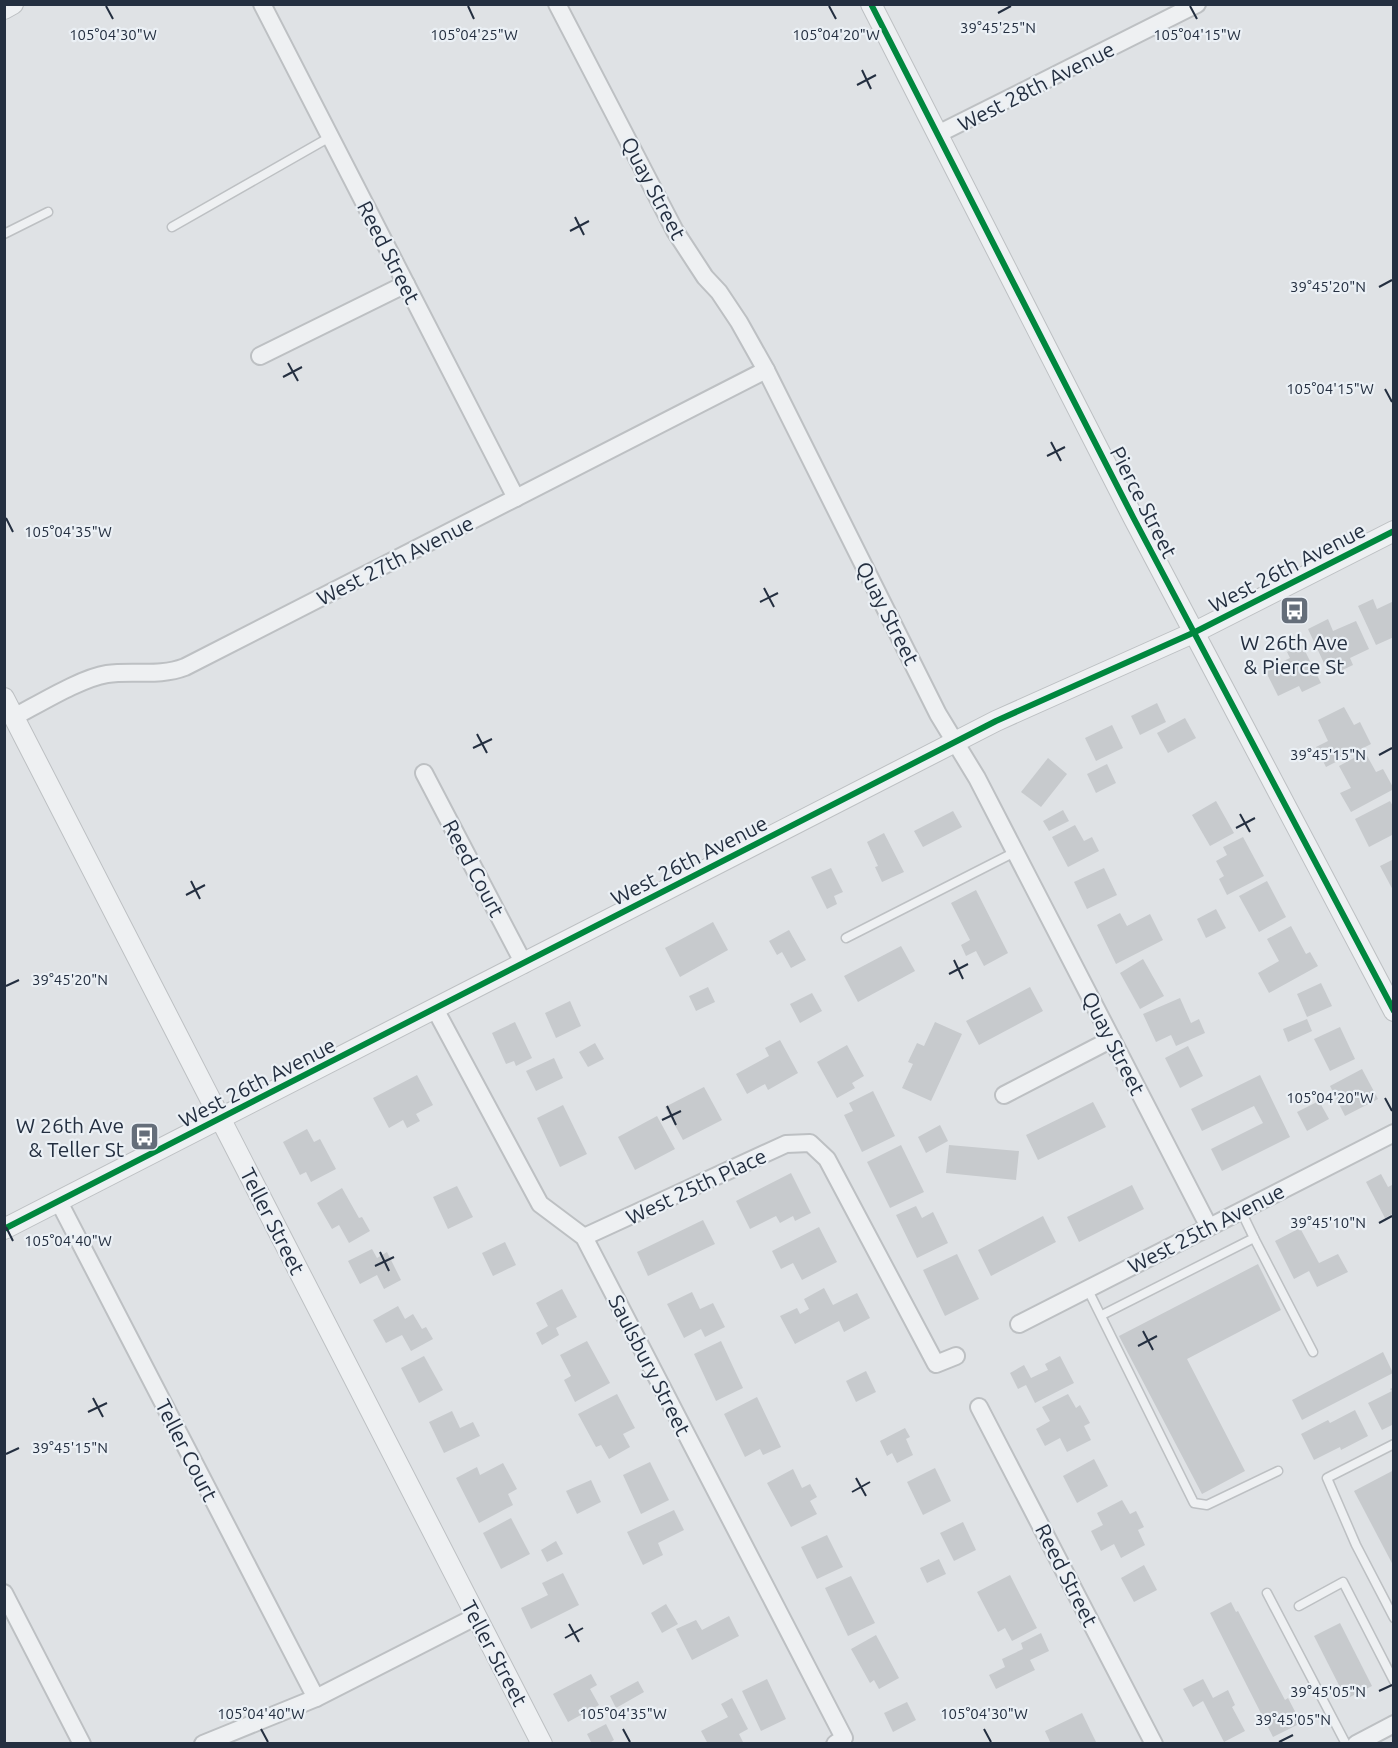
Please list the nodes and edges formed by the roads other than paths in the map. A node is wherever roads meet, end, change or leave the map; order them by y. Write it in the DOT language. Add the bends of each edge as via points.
graph roads {
  1 [pos="13,4"];
  2 [pos="262,4"];
  3 [pos="557,4"];
  4 [pos="871,4"];
  5 [pos="1197,4"];
  6 [pos="4,9"];
  7 [pos="1172,10"];
  8 [pos="938,134"];
  9 [pos="330,138"];
  10 [pos="48,212"];
  11 [pos="172,227"];
  12 [pos="4,234"];
  13 [pos="406,284"];
  14 [pos="260,357"];
  15 [pos="766,370"];
  16 [pos="516,498"];
  17 [pos="1394,531"];
  18 [pos="1195,632"];
  19 [pos="4,698"];
  20 [pos="14,717"];
  21 [pos="956,742"];
  22 [pos="424,773"];
  23 [pos="1015,852"];
  24 [pos="846,938"];
  25 [pos="524,964"];
  26 [pos="435,1009"];
  27 [pos="1394,1011"];
  28 [pos="1112,1039"];
  29 [pos="1004,1095"];
  30 [pos="221,1119"];
  31 [pos="1394,1133"];
  32 [pos="59,1202"];
  33 [pos="1241,1211"];
  34 [pos="1209,1227"];
  35 [pos="4,1229"];
  36 [pos="584,1237"];
  37 [pos="1254,1238"];
  38 [pos="1087,1288"];
  39 [pos="1102,1315"];
  40 [pos="1019,1324"];
  41 [pos="1312,1352"];
  42 [pos="956,1356"];
  43 [pos="979,1407"];
  44 [pos="1394,1444"];
  45 [pos="1278,1471"];
  46 [pos="4,1593"];
  47 [pos="1267,1593"];
  48 [pos="1299,1606"];
  49 [pos="476,1617"];
  50 [pos="1394,1618"];
  51 [pos="1394,1681"];
  52 [pos="316,1698"];
  53 [pos="1394,1725"];
  54 [pos="839,1741"];
  55 [pos="82,1743"];
  56 [pos="203,1743"];
  57 [pos="542,1743"];
  58 [pos="1154,1743"];
  59 [pos="1346,1743"];
  60 [pos="1356,1743"];
  1 -- 6 [label="street"];
  2 -- 9 [label="street, Reed Street"];
  3 -- 15 [label="street, Quay Street" via="675,231 739,322"];
  4 -- 8 [label="street, Pierce Street"];
  5 -- 7 [label="street, West 28th Avenue"];
  7 -- 8 [label="street, West 28th Avenue"];
  8 -- 18 [label="street, Pierce Street"];
  9 -- 11 [label="lane"];
  9 -- 13 [label="street, Reed Street"];
  10 -- 12 [label="lane"];
  13 -- 14 [label="street"];
  13 -- 16 [label="street, Reed Street"];
  15 -- 16 [label="street, West 27th Avenue"];
  15 -- 21 [label="street, Quay Street"];
  16 -- 20 [label="street, West 27th Avenue" via="185,668 100,675"];
  17 -- 18 [label="street, West 26th Avenue"];
  18 -- 21 [label="street, West 26th Avenue"];
  18 -- 27 [label="street, Pierce Street"];
  19 -- 20 [label="street, Teller Street"];
  20 -- 30 [label="street, Teller Street"];
  21 -- 23 [label="street, Quay Street"];
  21 -- 25 [label="street, West 26th Avenue"];
  22 -- 25 [label="street, Reed Court"];
  23 -- 24 [label="lane"];
  23 -- 28 [label="street, Quay Street"];
  25 -- 26 [label="street, West 26th Avenue"];
  26 -- 30 [label="street, West 26th Avenue"];
  26 -- 36 [label="street, Saulsbury Street" via="540,1204"];
  28 -- 29 [label="street"];
  28 -- 34 [label="street, Quay Street"];
  30 -- 32 [label="street, West 26th Avenue"];
  30 -- 49 [label="street, Teller Street"];
  31 -- 33 [label="street, West 25th Avenue"];
  32 -- 35 [label="street, West 26th Avenue"];
  32 -- 52 [label="street, Teller Court"];
  33 -- 34 [label="street, West 25th Avenue"];
  33 -- 37 [label="lane"];
  34 -- 38 [label="street, West 25th Avenue"];
  36 -- 42 [label="street, West 25th Place" via="786,1144 810,1143 827,1159 936,1364"];
  36 -- 54 [label="street, Saulsbury Street"];
  37 -- 39 [label="lane"];
  37 -- 41 [label="lane"];
  38 -- 39 [label="lane"];
  38 -- 40 [label="street, West 25th Avenue"];
  39 -- 45 [label="lane" via="1194,1503 1207,1505"];
  43 -- 58 [label="street, Reed Street"];
  44 -- 50 [label="lane" via="1326,1478"];
  46 -- 55 [label="street"];
  47 -- 59 [label="lane"];
  48 -- 51 [label="lane" via="1343,1582"];
  49 -- 52 [label="street"];
  49 -- 57 [label="street, Teller Street"];
  52 -- 56 [label="street"];
  53 -- 60 [label="street"];
}
